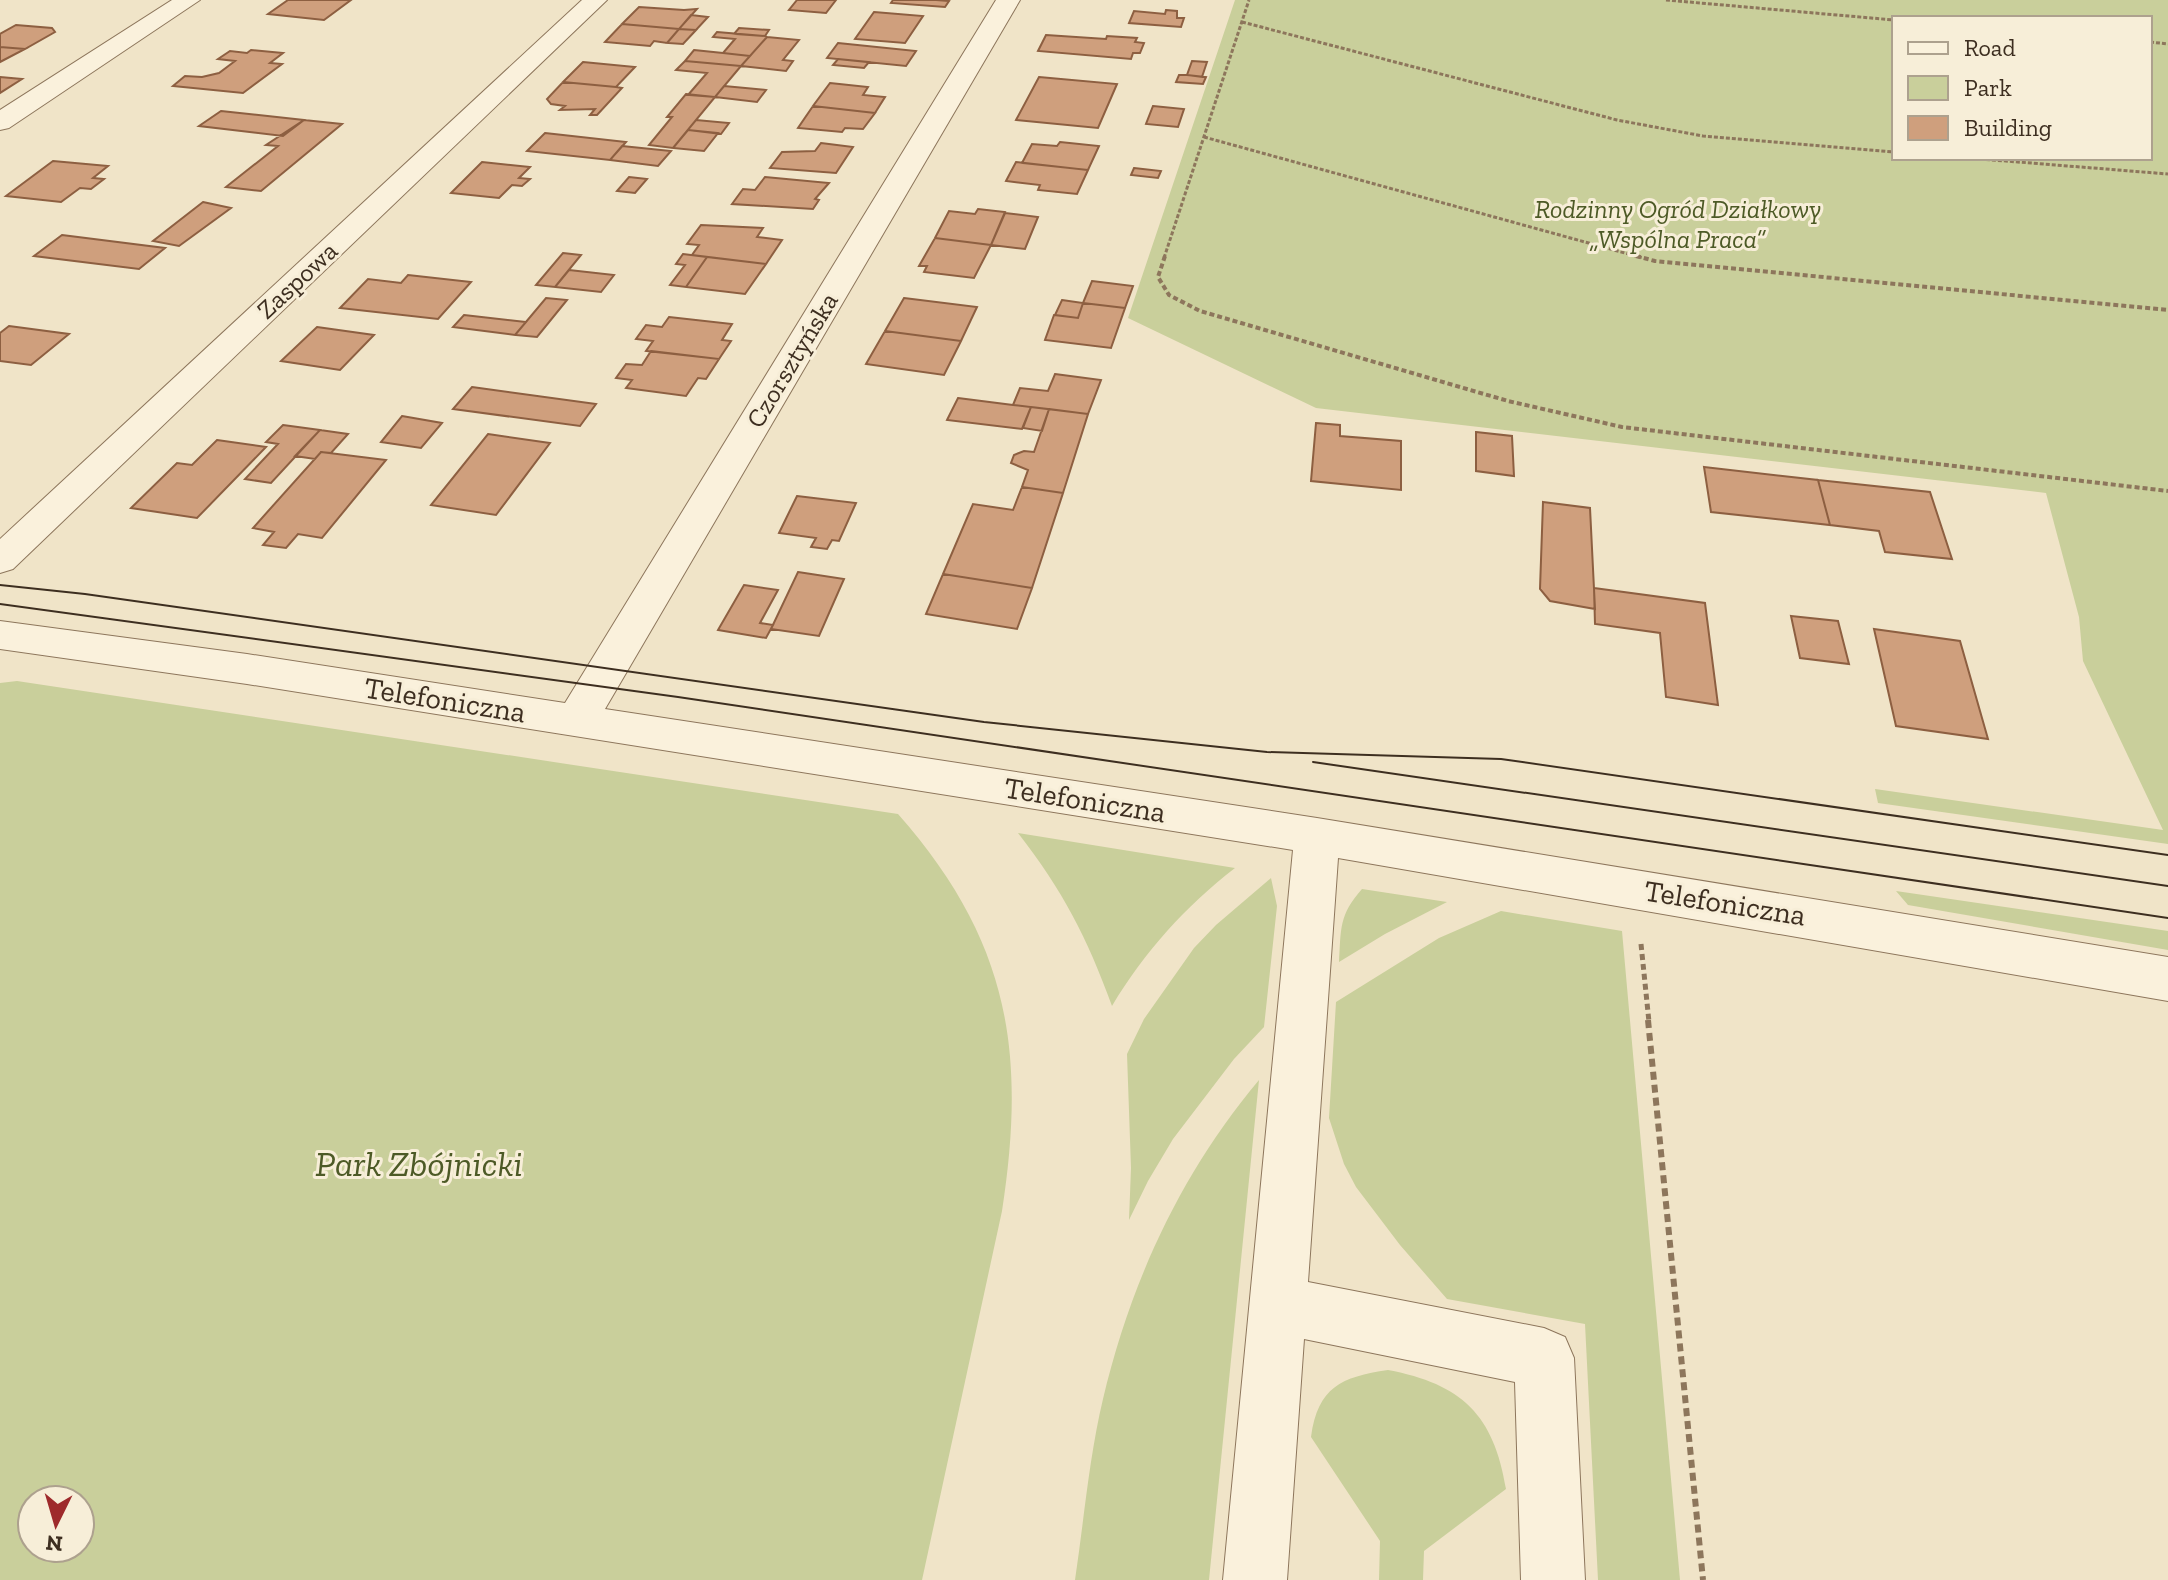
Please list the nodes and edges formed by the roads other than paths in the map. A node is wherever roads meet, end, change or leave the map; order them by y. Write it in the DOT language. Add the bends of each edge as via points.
graph roads {
  1 [pos="188,0"];
  2 [pos="595,0"];
  3 [pos="1008,0"];
  4 [pos="0,122"];
  5 [pos="0,560"];
  6 [pos="0,635"];
  7 [pos="576,721"];
  8 [pos="1317,836"];
  9 [pos="2168,979"];
  10 [pos="1278,1305"];
  11 [pos="1255,1580"];
  12 [pos="1553,1580"];
  1 -- 4 [label="street"];
  2 -- 5 [label="street, Zaspowa"];
  3 -- 7 [label="street, Czorsztyńska"];
  6 -- 7 [label="street, Telefoniczna"];
  7 -- 8 [label="street, Telefoniczna"];
  8 -- 9 [label="street, Telefoniczna"];
  8 -- 10 [label="street"];
  10 -- 11 [label="street"];
  10 -- 12 [label="street" via="1544,1358"];
}
